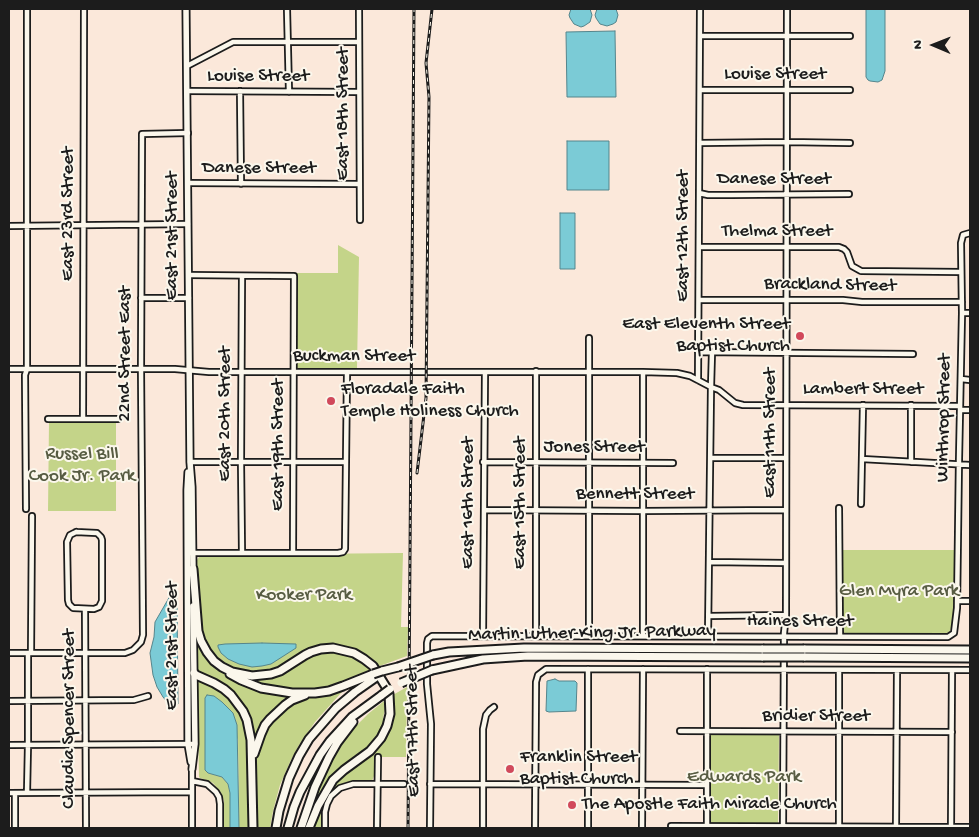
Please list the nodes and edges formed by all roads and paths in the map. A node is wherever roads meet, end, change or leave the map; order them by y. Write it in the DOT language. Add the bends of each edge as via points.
graph roads {
  1 [pos="27,9"];
  2 [pos="84,9"];
  3 [pos="186,9"];
  4 [pos="287,9"];
  5 [pos="358,9"];
  6 [pos="700,9"];
  7 [pos="787,9"];
  8 [pos="700,36"];
  9 [pos="787,36"];
  10 [pos="850,36"];
  11 [pos="288,41"];
  12 [pos="359,42"];
  13 [pos="187,66"];
  14 [pos="700,90"];
  15 [pos="787,90"];
  16 [pos="850,90"];
  17 [pos="187,91"];
  18 [pos="240,91"];
  19 [pos="288,92"];
  20 [pos="359,92"];
  21 [pos="188,133"];
  22 [pos="787,142"];
  23 [pos="700,143"];
  24 [pos="850,143"];
  25 [pos="188,183"];
  26 [pos="241,184"];
  27 [pos="359,184"];
  28 [pos="699,193"];
  29 [pos="849,194"];
  30 [pos="786,195"];
  31 [pos="360,220"];
  32 [pos="188,224"];
  33 [pos="27,225"];
  34 [pos="84,225"];
  35 [pos="141,225"];
  36 [pos="9,226"];
  37 [pos="970,233"];
  38 [pos="699,247"];
  39 [pos="787,247"];
  40 [pos="961,272"];
  41 [pos="189,275"];
  42 [pos="242,276"];
  43 [pos="141,298"];
  44 [pos="189,298"];
  45 [pos="699,300"];
  46 [pos="787,300"];
  47 [pos="962,302"];
  48 [pos="962,313"];
  49 [pos="970,313"];
  50 [pos="589,338"];
  51 [pos="698,352"];
  52 [pos="712,352"];
  53 [pos="786,352"];
  54 [pos="913,354"];
  55 [pos="83,369"];
  56 [pos="141,369"];
  57 [pos="9,370"];
  58 [pos="27,370"];
  59 [pos="189,370"];
  60 [pos="536,371"];
  61 [pos="589,371"];
  62 [pos="241,372"];
  63 [pos="294,372"];
  64 [pos="348,372"];
  65 [pos="485,372"];
  66 [pos="643,372"];
  67 [pos="961,379"];
  68 [pos="698,380"];
  69 [pos="970,380"];
  70 [pos="711,387"];
  71 [pos="786,405"];
  72 [pos="863,405"];
  73 [pos="911,406"];
  74 [pos="960,408"];
  75 [pos="970,410"];
  76 [pos="48,419"];
  77 [pos="83,419"];
  78 [pos="118,419"];
  79 [pos="711,458"];
  80 [pos="786,458"];
  81 [pos="862,459"];
  82 [pos="190,462"];
  83 [pos="241,462"];
  84 [pos="293,462"];
  85 [pos="346,462"];
  86 [pos="484,462"];
  87 [pos="536,462"];
  88 [pos="911,462"];
  89 [pos="589,463"];
  90 [pos="643,463"];
  91 [pos="674,463"];
  92 [pos="958,464"];
  93 [pos="970,465"];
  94 [pos="861,504"];
  95 [pos="839,508"];
  96 [pos="26,509"];
  97 [pos="484,510"];
  98 [pos="536,510"];
  99 [pos="710,510"];
  100 [pos="786,510"];
  101 [pos="589,511"];
  102 [pos="643,511"];
  103 [pos="32,516"];
  104 [pos="190,553"];
  105 [pos="242,553"];
  106 [pos="293,553"];
  107 [pos="710,562"];
  108 [pos="786,563"];
  109 [pos="193,569"];
  110 [pos="957,601"];
  111 [pos="970,601"];
  112 [pos="85,609"];
  113 [pos="786,615"];
  114 [pos="709,616"];
  115 [pos="483,635"];
  116 [pos="432,636"];
  117 [pos="536,636"];
  118 [pos="589,636"];
  119 [pos="642,636"];
  120 [pos="708,636"];
  121 [pos="784,637"];
  122 [pos="840,637"];
  123 [pos="970,646"];
  124 [pos="930,650"];
  125 [pos="970,650"];
  126 [pos="30,653"];
  127 [pos="85,653"];
  128 [pos="804,653"];
  129 [pos="9,654"];
  130 [pos="968,658"];
  131 [pos="188,664"];
  132 [pos="222,667"];
  133 [pos="588,669"];
  134 [pos="642,669"];
  135 [pos="707,669"];
  136 [pos="784,669"];
  137 [pos="840,670"];
  138 [pos="897,670"];
  139 [pos="952,670"];
  140 [pos="970,670"];
  141 [pos="194,673"];
  142 [pos="374,676"];
  143 [pos="314,693"];
  144 [pos="381,695"];
  145 [pos="148,696"];
  146 [pos="85,700"];
  147 [pos="9,701"];
  148 [pos="28,701"];
  149 [pos="494,707"];
  150 [pos="680,731"];
  151 [pos="707,731"];
  152 [pos="784,732"];
  153 [pos="839,732"];
  154 [pos="896,732"];
  155 [pos="952,732"];
  156 [pos="86,744"];
  157 [pos="191,744"];
  158 [pos="9,745"];
  159 [pos="28,745"];
  160 [pos="378,757"];
  161 [pos="192,769"];
  162 [pos="253,770"];
  163 [pos="192,781"];
  164 [pos="378,784"];
  165 [pos="404,784"];
  166 [pos="430,784"];
  167 [pos="483,784"];
  168 [pos="536,785"];
  169 [pos="588,785"];
  170 [pos="642,785"];
  171 [pos="707,785"];
  172 [pos="192,792"];
  173 [pos="9,793"];
  174 [pos="15,793"];
  175 [pos="27,793"];
  176 [pos="86,793"];
  177 [pos="671,826"];
  178 [pos="707,827"];
  179 [pos="783,827"];
  180 [pos="839,827"];
  181 [pos="970,827"];
  182 [pos="15,828"];
  183 [pos="86,828"];
  184 [pos="192,828"];
  185 [pos="220,828"];
  186 [pos="253,828"];
  187 [pos="276,828"];
  188 [pos="288,828"];
  189 [pos="300,828"];
  190 [pos="309,828"];
  191 [pos="325,828"];
  192 [pos="378,828"];
  193 [pos="430,828"];
  194 [pos="483,828"];
  195 [pos="535,828"];
  196 [pos="588,828"];
  197 [pos="642,828"];
  198 [pos="896,828"];
  199 [pos="951,828"];
  1 -- 33 [label="street"];
  2 -- 34 [label="street, East 23rd Street"];
  3 -- 13 [label="main road, East 21st Street"];
  4 -- 11 [label="street"];
  5 -- 12 [label="street, East 18th Street"];
  6 -- 8 [label="street, East 12th Street"];
  7 -- 9 [label="street, East 11th Street"];
  8 -- 9 [label="street"];
  8 -- 14 [label="street, East 12th Street"];
  9 -- 10 [label="street"];
  9 -- 15 [label="street, East 11th Street"];
  11 -- 12 [label="street"];
  11 -- 13 [label="street" via="233,42"];
  11 -- 19 [label="street"];
  12 -- 20 [label="street, East 18th Street"];
  13 -- 17 [label="main road, East 21st Street"];
  14 -- 15 [label="street, Louise Street"];
  14 -- 23 [label="street, East 12th Street"];
  15 -- 16 [label="street, Louise Street"];
  15 -- 22 [label="street, East 11th Street"];
  17 -- 18 [label="street, Louise Street"];
  17 -- 21 [label="main road, East 21st Street"];
  18 -- 19 [label="street, Louise Street"];
  18 -- 26 [label="street"];
  19 -- 20 [label="street, Louise Street"];
  20 -- 27 [label="street, East 18th Street"];
  21 -- 25 [label="main road, East 21st Street"];
  21 -- 35 [label="street, 22nd Street East" via="142,134"];
  22 -- 23 [label="street"];
  22 -- 24 [label="street"];
  22 -- 30 [label="street, East 11th Street"];
  23 -- 28 [label="street, East 12th Street"];
  25 -- 26 [label="street, Danese Street"];
  25 -- 32 [label="main road, East 21st Street"];
  26 -- 27 [label="street, Danese Street"];
  27 -- 31 [label="street, East 18th Street"];
  28 -- 30 [label="street, Danese Street"];
  28 -- 38 [label="street, East 12th Street"];
  29 -- 30 [label="street, Danese Street"];
  30 -- 39 [label="street, East 11th Street"];
  32 -- 35 [label="street"];
  32 -- 41 [label="main road, East 21st Street"];
  33 -- 34 [label="street"];
  33 -- 36 [label="street"];
  33 -- 58 [label="street"];
  34 -- 35 [label="street"];
  34 -- 55 [label="street, East 23rd Street"];
  35 -- 43 [label="street, 22nd Street East"];
  37 -- 40 [label="street, Winthrop Street" via="966,233 960,243"];
  38 -- 39 [label="street, Thelma Street"];
  38 -- 45 [label="street, East 12th Street"];
  39 -- 40 [label="street, Thelma Street" via="839,247 847,252 852,266 860,271"];
  39 -- 46 [label="street, East 11th Street"];
  40 -- 47 [label="street, Winthrop Street"];
  41 -- 42 [label="street"];
  41 -- 44 [label="main road, East 21st Street"];
  42 -- 62 [label="street, East 20th Street"];
  42 -- 63 [label="street, East 19th Street" via="294,276"];
  43 -- 44 [label="street"];
  43 -- 56 [label="street, 22nd Street East"];
  44 -- 59 [label="main road, East 21st Street"];
  45 -- 46 [label="street, Brackland Street"];
  45 -- 51 [label="street, East 12th Street"];
  46 -- 47 [label="street, Brackland Street"];
  46 -- 53 [label="street, East 11th Street"];
  47 -- 48 [label="street, Winthrop Street"];
  48 -- 49 [label="street"];
  48 -- 67 [label="street, Winthrop Street"];
  50 -- 61 [label="street"];
  51 -- 52 [label="street"];
  51 -- 68 [label="street, East 12th Street"];
  52 -- 53 [label="street"];
  52 -- 70 [label="street"];
  53 -- 54 [label="street"];
  53 -- 71 [label="street, East 11th Street"];
  55 -- 56 [label="street, Buckman Street"];
  55 -- 58 [label="street, Buckman Street"];
  55 -- 77 [label="street, East 23rd Street"];
  56 -- 59 [label="street, Buckman Street"];
  56 -- 127 [label="street, 22nd Street East" via="143,635 138,646 129,653"];
  57 -- 58 [label="street, Buckman Street"];
  58 -- 96 [label="street"];
  59 -- 62 [label="street, Buckman Street"];
  59 -- 82 [label="main road, East 21st Street"];
  60 -- 61 [label="street, Buckman Street"];
  60 -- 65 [label="street, Buckman Street"];
  60 -- 87 [label="street, East 15th Street"];
  61 -- 66 [label="street, Buckman Street"];
  61 -- 89 [label="street"];
  62 -- 63 [label="street, Buckman Street"];
  62 -- 83 [label="street, East 20th Street"];
  63 -- 64 [label="street, Buckman Street"];
  63 -- 84 [label="street, East 19th Street"];
  64 -- 65 [label="street, Buckman Street"];
  64 -- 85 [label="street"];
  65 -- 86 [label="street, East 16th Street"];
  66 -- 68 [label="street, Buckman Street" via="677,373"];
  66 -- 90 [label="street"];
  67 -- 69 [label="street"];
  67 -- 74 [label="street, Winthrop Street"];
  68 -- 70 [label="street"];
  70 -- 71 [label="street, Lambert Street" via="735,403"];
  70 -- 79 [label="street"];
  71 -- 72 [label="street, Lambert Street"];
  71 -- 80 [label="street, East 11th Street"];
  72 -- 73 [label="street, Lambert Street"];
  72 -- 81 [label="street"];
  73 -- 74 [label="street, Lambert Street"];
  73 -- 88 [label="street"];
  74 -- 75 [label="street, Lambert Street"];
  74 -- 92 [label="street, Winthrop Street"];
  76 -- 77 [label="street"];
  77 -- 78 [label="street"];
  79 -- 80 [label="street"];
  79 -- 99 [label="street"];
  80 -- 100 [label="street, East 11th Street"];
  81 -- 88 [label="street"];
  81 -- 94 [label="street"];
  82 -- 83 [label="street"];
  82 -- 104 [label="main road, East 21st Street" via="187,484"];
  83 -- 84 [label="street"];
  83 -- 105 [label="street, East 20th Street"];
  84 -- 85 [label="street"];
  84 -- 106 [label="street, East 19th Street"];
  85 -- 106 [label="street" via="345,549 338,553"];
  86 -- 87 [label="street, Jones Street"];
  86 -- 97 [label="street, East 16th Street"];
  87 -- 89 [label="street, Jones Street"];
  87 -- 98 [label="street, East 15th Street"];
  88 -- 92 [label="street"];
  89 -- 90 [label="street, Jones Street"];
  89 -- 101 [label="street"];
  90 -- 91 [label="street, Jones Street"];
  90 -- 102 [label="street"];
  92 -- 93 [label="street"];
  92 -- 110 [label="street, Winthrop Street"];
  95 -- 122 [label="street"];
  97 -- 98 [label="street, Bennett Street"];
  97 -- 115 [label="street, East 16th Street"];
  98 -- 101 [label="street, Bennett Street"];
  98 -- 117 [label="street, East 15th Street"];
  99 -- 100 [label="street, Bennett Street"];
  99 -- 102 [label="street, Bennett Street"];
  99 -- 107 [label="street"];
  100 -- 108 [label="street, East 11th Street"];
  101 -- 102 [label="street, Bennett Street"];
  101 -- 118 [label="street"];
  102 -- 119 [label="street"];
  103 -- 126 [label="street"];
  104 -- 105 [label="street"];
  104 -- 109 [label="main road, East 21st Street"];
  104 -- 131 [label="main road, East 21st Street"];
  105 -- 106 [label="street"];
  107 -- 108 [label="street"];
  107 -- 114 [label="street"];
  108 -- 113 [label="street, East 11th Street"];
  109 -- 132 [label="highway" via="198,631 207,652"];
  109 -- 141 [label="main road, East 21st Street"];
  110 -- 111 [label="street"];
  110 -- 122 [label="street, Haines Street" via="955,630 948,637"];
  112 -- 112 [label="street" via="96,608 102,601 102,540 94,532 76,532 67,542 69,604 73,608"];
  112 -- 127 [label="street, Claudia Spencer Street"];
  113 -- 114 [label="street"];
  113 -- 121 [label="street, East 11th Street"];
  114 -- 120 [label="street"];
  115 -- 116 [label="street, Haines Street"];
  115 -- 117 [label="street, Haines Street"];
  116 -- 166 [label="street, East 17th Street" via="427,643"];
  117 -- 118 [label="street, Haines Street"];
  118 -- 119 [label="street, Haines Street"];
  119 -- 120 [label="street, Haines Street"];
  120 -- 121 [label="street, Haines Street"];
  121 -- 122 [label="street, Haines Street"];
  121 -- 136 [label="street, East 11th Street"];
  123 -- 124 [label="highway"];
  124 -- 125 [label="highway, Martin Luther King Jr. Parkway"];
  124 -- 128 [label="highway, Martin Luther King Jr. Parkway"];
  126 -- 127 [label="street"];
  126 -- 129 [label="street"];
  126 -- 148 [label="street"];
  127 -- 146 [label="street, Claudia Spencer Street"];
  128 -- 130 [label="highway, Martin Luther King Jr. Parkway"];
  128 -- 142 [label="highway, Martin Luther King Jr. Parkway, bridge" via="762,649 524,648 433,655"];
  128 -- 144 [label="highway, Martin Luther King Jr. Parkway, bridge" via="763,657 528,656 483,659 432,670"];
  131 -- 141 [label="street"];
  131 -- 157 [label="main road, East 21st Street"];
  132 -- 143 [label="highway" via="261,688 287,693"];
  132 -- 190 [label="highway" via="252,676 271,674 312,652 333,648 364,659 384,681 389,694 390,714 381,738 370,751 333,780"];
  133 -- 134 [label="street"];
  133 -- 168 [label="street" via="546,669 537,678"];
  133 -- 169 [label="street"];
  134 -- 135 [label="street"];
  134 -- 170 [label="street"];
  135 -- 136 [label="street"];
  135 -- 151 [label="street"];
  136 -- 137 [label="street"];
  136 -- 152 [label="street, East 11th Street"];
  137 -- 138 [label="street"];
  137 -- 153 [label="street"];
  138 -- 139 [label="street"];
  138 -- 154 [label="street"];
  139 -- 140 [label="street"];
  139 -- 155 [label="street"];
  141 -- 157 [label="main road, East 21st Street"];
  141 -- 162 [label="highway" via="224,689 243,711 250,729"];
  142 -- 143 [label="highway"];
  142 -- 187 [label="highway" via="336,708 309,740 289,778"];
  143 -- 162 [label="highway" via="292,700 270,718 257,744"];
  144 -- 188 [label="highway, Martin Luther King Jr. Parkway" via="352,717 320,755 300,792"];
  144 -- 189 [label="highway" via="359,714 333,749 314,787"];
  145 -- 146 [label="street" via="134,700"];
  146 -- 148 [label="street"];
  146 -- 156 [label="street, Claudia Spencer Street"];
  147 -- 148 [label="street"];
  148 -- 159 [label="street"];
  149 -- 167 [label="street" via="488,712 484,724"];
  150 -- 151 [label="street, Bridier Street"];
  151 -- 152 [label="street, Bridier Street"];
  151 -- 171 [label="street"];
  152 -- 153 [label="street, Bridier Street"];
  152 -- 179 [label="street, East 11th Street"];
  153 -- 154 [label="street, Bridier Street"];
  153 -- 180 [label="street"];
  154 -- 155 [label="street, Bridier Street"];
  154 -- 198 [label="street"];
  155 -- 199 [label="street"];
  156 -- 157 [label="street"];
  156 -- 159 [label="street"];
  156 -- 176 [label="street, Claudia Spencer Street"];
  157 -- 161 [label="main road, East 21st Street"];
  158 -- 159 [label="street"];
  159 -- 175 [label="street"];
  160 -- 164 [label="street"];
  161 -- 163 [label="street, East 21st Street"];
  162 -- 186 [label="highway"];
  163 -- 172 [label="street, East 21st Street"];
  163 -- 185 [label="street" via="207,784 219,797"];
  164 -- 165 [label="street"];
  164 -- 191 [label="street" via="350,784 336,791 326,808"];
  164 -- 192 [label="street"];
  166 -- 167 [label="street"];
  166 -- 193 [label="street, East 17th Street"];
  167 -- 168 [label="street"];
  167 -- 194 [label="street"];
  168 -- 169 [label="street"];
  168 -- 195 [label="street"];
  169 -- 170 [label="street"];
  169 -- 196 [label="street"];
  170 -- 171 [label="street"];
  170 -- 197 [label="street"];
  171 -- 178 [label="street"];
  172 -- 176 [label="street"];
  172 -- 184 [label="street, East 21st Street"];
  173 -- 174 [label="street"];
  174 -- 175 [label="street"];
  174 -- 182 [label="street"];
  175 -- 176 [label="street"];
  176 -- 183 [label="street, Claudia Spencer Street"];
  177 -- 178 [label="street"];
  178 -- 179 [label="street"];
  179 -- 180 [label="street"];
  180 -- 198 [label="street"];
  181 -- 199 [label="street"];
  198 -- 199 [label="street"];
}
